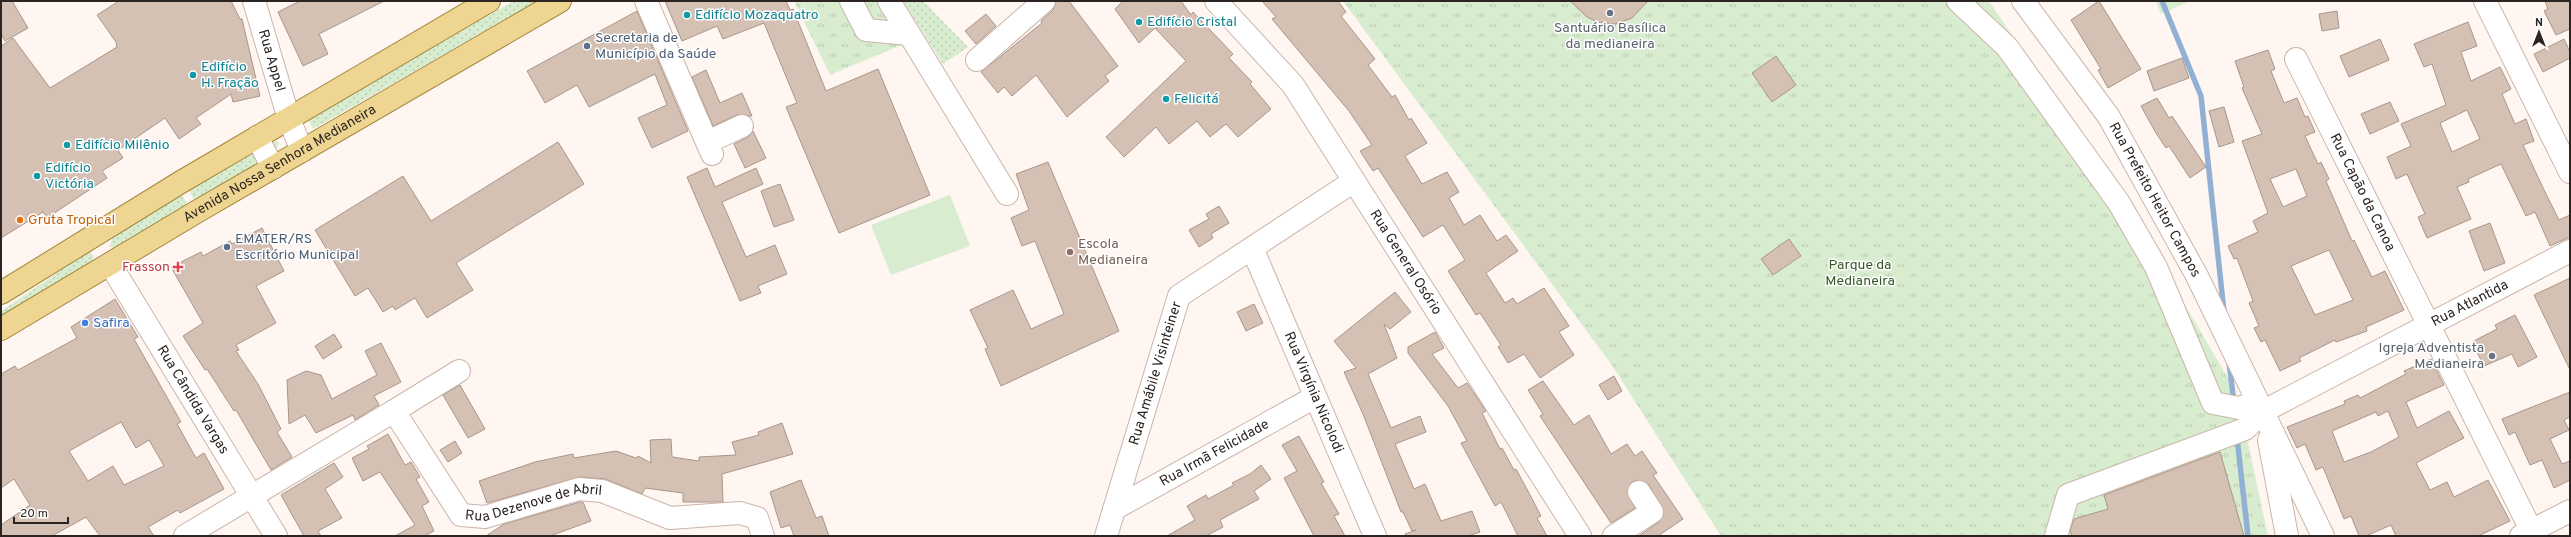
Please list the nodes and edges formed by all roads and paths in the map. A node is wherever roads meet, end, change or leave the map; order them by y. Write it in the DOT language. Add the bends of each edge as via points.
graph roads {
  1 [pos="254,1"];
  2 [pos="489,1"];
  3 [pos="560,1"];
  4 [pos="646,1"];
  5 [pos="851,1"];
  6 [pos="889,1"];
  7 [pos="1044,1"];
  8 [pos="1216,1"];
  9 [pos="1958,1"];
  10 [pos="2023,1"];
  11 [pos="2486,1"];
  12 [pos="909,34"];
  13 [pos="2296,59"];
  14 [pos="976,60"];
  15 [pos="289,119"];
  16 [pos="742,126"];
  17 [pos="257,138"];
  18 [pos="302,151"];
  19 [pos="273,168"];
  20 [pos="2570,172"];
  21 [pos="1354,182"];
  22 [pos="1007,194"];
  23 [pos="93,236"];
  24 [pos="1252,248"];
  25 [pos="2570,251"];
  26 [pos="110,264"];
  27 [pos="1,293"];
  28 [pos="2429,325"];
  29 [pos="1,329"];
  30 [pos="459,371"];
  31 [pos="1316,397"];
  32 [pos="2261,406"];
  33 [pos="394,410"];
  34 [pos="1639,492"];
  35 [pos="250,497"];
  36 [pos="1114,509"];
  37 [pos="2570,511"];
  38 [pos="2529,534"];
  39 [pos="185,536"];
  40 [pos="276,536"];
  41 [pos="763,536"];
  42 [pos="1106,536"];
  43 [pos="1375,536"];
  44 [pos="1580,536"];
  45 [pos="1614,536"];
  46 [pos="2056,536"];
  47 [pos="2287,536"];
  48 [pos="2323,536"];
  1 -- 15 [label="street, Rua Appel"];
  2 -- 15 [label="main road"];
  3 -- 18 [label="main road, Avenida Nossa Senhora Medianeira"];
  4 -- 16 [label="street" via="710,148"];
  5 -- 12 [label="street" via="866,30"];
  6 -- 12 [label="street"];
  7 -- 14 [label="street"];
  8 -- 21 [label="street, Rua General Osório" via="1293,86"];
  9 -- 32 [label="street" via="2007,47 2119,203 2156,267 2213,403 2239,408"];
  10 -- 32 [label="street, Rua Prefeito Heitor Campos" via="2109,117 2197,276"];
  11 -- 20 [label="street"];
  12 -- 22 [label="street"];
  13 -- 28 [label="street, Rua Capão da Canoa"];
  15 -- 17 [label="main road"];
  15 -- 18 [label="street, Rua Appel"];
  17 -- 19 [label="street"];
  17 -- 23 [label="main road"];
  18 -- 19 [label="main road, Avenida Nossa Senhora Medianeira"];
  19 -- 26 [label="main road, Avenida Nossa Senhora Medianeira"];
  21 -- 24 [label="street, Rua Amábile Visinteiner"];
  21 -- 44 [label="street, Rua General Osório"];
  23 -- 26 [label="main road"];
  23 -- 27 [label="main road"];
  24 -- 31 [label="street, Rua Virgínia Nicolodi"];
  24 -- 36 [label="street, Rua Amábile Visinteiner" via="1179,296"];
  25 -- 28 [label="street, Rua Atlantida"];
  26 -- 29 [label="main road, Avenida Nossa Senhora Medianeira"];
  26 -- 35 [label="street, Rua Cândida Vargas"];
  28 -- 32 [label="street, Rua Atlantida"];
  28 -- 38 [label="street, Rua Capão da Canoa"];
  30 -- 33 [label="street"];
  31 -- 36 [label="street, Rua Irmã Felicidade"];
  31 -- 43 [label="street, Rua Virgínia Nicolodi"];
  32 -- 46 [label="street" via="2245,429 2068,495"];
  32 -- 47 [label="street"];
  32 -- 48 [label="street"];
  33 -- 35 [label="street"];
  33 -- 41 [label="street, Rua Dezenove de Abril" via="461,515 485,518 579,489 602,491 670,518 740,513 757,518"];
  34 -- 45 [label="street" via="1652,512"];
  35 -- 39 [label="street"];
  35 -- 40 [label="street, Rua Cândida Vargas"];
  36 -- 42 [label="street, Rua Amábile Visinteiner"];
  37 -- 38 [label="street"];
}
